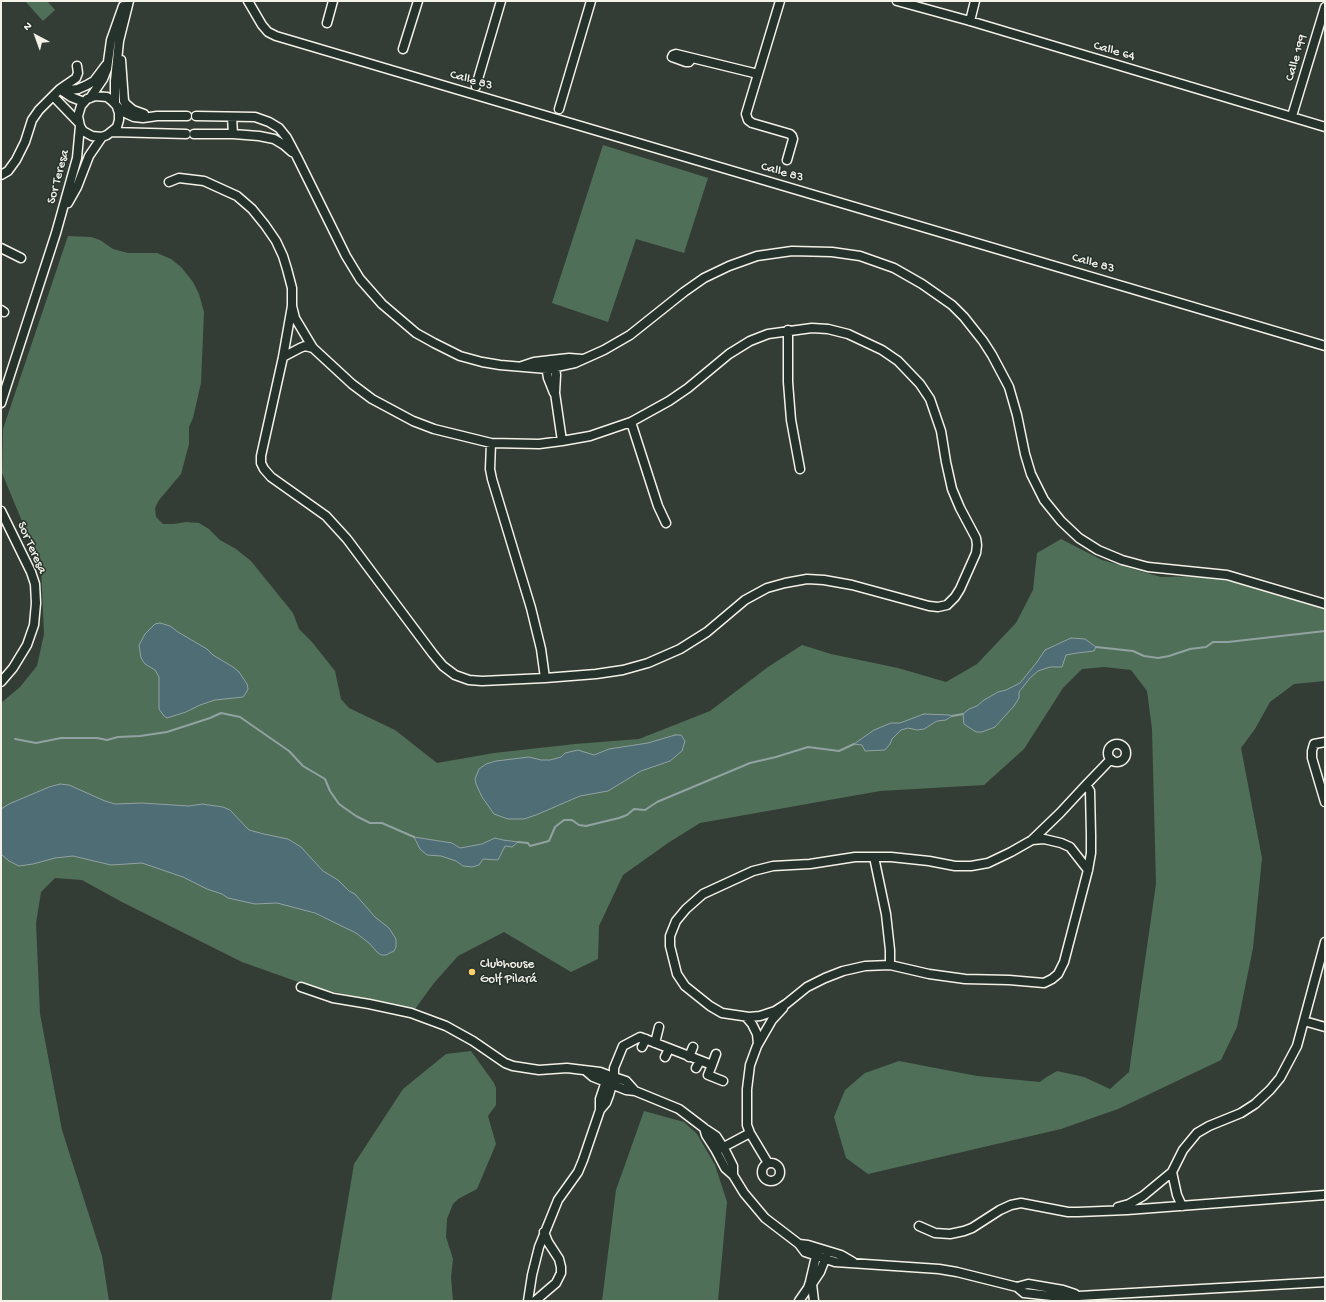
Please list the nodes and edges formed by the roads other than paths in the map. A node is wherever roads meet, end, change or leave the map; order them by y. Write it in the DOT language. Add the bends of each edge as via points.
graph roads {
  1 [pos="125,1"];
  2 [pos="129,1"];
  3 [pos="248,1"];
  4 [pos="333,1"];
  5 [pos="418,1"];
  6 [pos="501,1"];
  7 [pos="591,1"];
  8 [pos="780,1"];
  9 [pos="897,1"];
  10 [pos="976,1"];
  11 [pos="1325,7"];
  12 [pos="970,21"];
  13 [pos="327,23"];
  14 [pos="119,42"];
  15 [pos="403,49"];
  16 [pos="692,58"];
  17 [pos="109,59"];
  18 [pos="77,66"];
  19 [pos="758,74"];
  20 [pos="476,86"];
  21 [pos="61,90"];
  22 [pos="53,96"];
  23 [pos="87,100"];
  24 [pos="116,106"];
  25 [pos="559,109"];
  26 [pos="157,116"];
  27 [pos="1292,116"];
  28 [pos="232,117"];
  29 [pos="79,124"];
  30 [pos="1325,126"];
  31 [pos="112,132"];
  32 [pos="233,134"];
  33 [pos="102,137"];
  34 [pos="297,157"];
  35 [pos="787,160"];
  36 [pos="1,176"];
  37 [pos="169,182"];
  38 [pos="56,233"];
  39 [pos="1,248"];
  40 [pos="21,258"];
  41 [pos="292,306"];
  42 [pos="788,330"];
  43 [pos="1325,346"];
  44 [pos="313,348"];
  45 [pos="283,356"];
  46 [pos="583,359"];
  47 [pos="550,360"];
  48 [pos="521,367"];
  49 [pos="551,369"];
  50 [pos="1,403"];
  51 [pos="631,422"];
  52 [pos="562,441"];
  53 [pos="491,443"];
  54 [pos="800,469"];
  55 [pos="1,511"];
  56 [pos="666,523"];
  57 [pos="1325,604"];
  58 [pos="545,678"];
  59 [pos="1,682"];
  60 [pos="1325,742"];
  61 [pos="1111,759"];
  62 [pos="1086,785"];
  63 [pos="1325,802"];
  64 [pos="1032,840"];
  65 [pos="874,857"];
  66 [pos="1088,870"];
  67 [pos="1325,942"];
  68 [pos="890,965"];
  69 [pos="301,987"];
  70 [pos="786,1004"];
  71 [pos="746,1017"];
  72 [pos="1304,1021"];
  73 [pos="659,1027"];
  74 [pos="1325,1027"];
  75 [pos="646,1039"];
  76 [pos="655,1043"];
  77 [pos="758,1044"];
  78 [pos="642,1047"];
  79 [pos="693,1047"];
  80 [pos="669,1049"];
  81 [pos="716,1054"];
  82 [pos="665,1057"];
  83 [pos="689,1057"];
  84 [pos="712,1065"];
  85 [pos="610,1080"];
  86 [pos="723,1081"];
  87 [pos="750,1133"];
  88 [pos="720,1149"];
  89 [pos="768,1163"];
  90 [pos="1172,1172"];
  91 [pos="1325,1195"];
  92 [pos="1182,1206"];
  93 [pos="1106,1211"];
  94 [pos="919,1226"];
  95 [pos="544,1232"];
  96 [pos="817,1252"];
  97 [pos="826,1255"];
  98 [pos="1325,1282"];
  99 [pos="1039,1294"];
  100 [pos="1049,1295"];
  101 [pos="528,1301"];
  102 [pos="535,1301"];
  103 [pos="799,1301"];
  104 [pos="814,1301"];
  1 -- 17 [label="street, Sor Teresa" via="111,40"];
  2 -- 14 [label="street"];
  3 -- 43 [label="street, Calle 83" via="262,25 276,36"];
  4 -- 13 [label="street"];
  5 -- 15 [label="street"];
  6 -- 20 [label="street"];
  7 -- 25 [label="street"];
  8 -- 19 [label="street"];
  9 -- 12 [label="street, Calle 64"];
  10 -- 12 [label="street"];
  11 -- 27 [label="street, Calle 199"];
  12 -- 27 [label="street, Calle 64"];
  14 -- 24 [label="street"];
  14 -- 26 [label="street" via="126,104 139,113"];
  16 -- 19 [label="street"];
  17 -- 21 [label="street" via="94,80 78,89"];
  17 -- 23 [label="street, Sor Teresa" via="103,79"];
  18 -- 21 [label="street" via="76,78"];
  19 -- 35 [label="street" via="746,110 747,117 752,123 792,136"];
  21 -- 22 [label="street"];
  21 -- 23 [label="street" via="71,98"];
  22 -- 29 [label="street"];
  22 -- 36 [label="street" via="32,120 16,160"];
  23 -- 24 [label="street" via="101,96"];
  23 -- 29 [label="street, Sor Teresa" via="78,111"];
  24 -- 26 [label="street" via="134,117"];
  24 -- 31 [label="street" via="119,120"];
  26 -- 28 [label="street"];
  27 -- 30 [label="street, Calle 64"];
  28 -- 32 [label="street"];
  28 -- 34 [label="street" via="255,118 279,128"];
  29 -- 33 [label="street" via="83,131 92,136"];
  29 -- 38 [label="street, Sor Teresa" via="77,158"];
  31 -- 32 [label="street"];
  31 -- 33 [label="street, Sor Teresa"];
  32 -- 34 [label="street" via="274,139"];
  33 -- 38 [label="street, Sor Teresa" via="89,156"];
  34 -- 48 [label="street" via="346,256 360,279 382,304 416,333 460,356 482,362"];
  37 -- 41 [label="street" via="179,178 204,181 237,196 252,209 265,225 283,256 292,288"];
  38 -- 50 [label="street, Sor Teresa"];
  39 -- 40 [label="street"];
  41 -- 44 [label="street" via="295,318"];
  41 -- 45 [label="street"];
  42 -- 51 [label="street" via="750,341 728,354 676,397"];
  42 -- 54 [label="street" via="791,420"];
  42 -- 58 [label="street" via="828,329 869,343 898,361 920,384 930,399 941,431 952,489 977,545 976,553 955,598 947,605 938,607 824,580 784,582 745,600 707,632 680,649 648,663 596,674"];
  44 -- 45 [label="street" via="305,346"];
  44 -- 53 [label="street" via="352,384 392,411 434,429"];
  45 -- 58 [label="street" via="260,456 264,470 326,516 348,539 432,654 455,675 482,681"];
  46 -- 47 [label="street"];
  46 -- 49 [label="street"];
  46 -- 57 [label="street" via="630,335 704,278 757,256 792,250 813,250 860,256 879,262 894,268 938,295 956,309 973,328 992,355 1009,387 1031,474 1044,500 1079,538 1098,550 1148,567 1227,576"];
  47 -- 48 [label="street"];
  47 -- 49 [label="street"];
  48 -- 49 [label="street"];
  49 -- 52 [label="street"];
  51 -- 52 [label="street" via="590,436"];
  51 -- 56 [label="street"];
  52 -- 53 [label="street" via="539,444"];
  53 -- 58 [label="street" via="492,480 532,608"];
  55 -- 59 [label="street, Sor Teresa" via="31,572 36,603 34,625 27,645"];
  60 -- 63 [label="street" via="1314,744 1312,751"];
  61 -- 62 [label="street"];
  62 -- 64 [label="street"];
  62 -- 66 [label="street" via="1090,791 1091,853"];
  64 -- 65 [label="street" via="988,863 971,866"];
  64 -- 66 [label="street" via="1044,839 1061,843 1070,848"];
  65 -- 68 [label="street" via="886,914"];
  65 -- 71 [label="street" via="773,866 753,871 703,894 676,921 670,936 670,946 677,974 685,986 722,1013"];
  66 -- 68 [label="street" via="1064,962 1058,974 1044,983 965,979"];
  67 -- 72 [label="street"];
  68 -- 70 [label="street" via="866,966 843,971 808,987"];
  69 -- 85 [label="street" via="333,998 410,1014 446,1026 513,1066 539,1070 567,1068 600,1072"];
  70 -- 71 [label="street" via="760,1016"];
  70 -- 77 [label="street" via="772,1020"];
  71 -- 77 [label="street" via="752,1024"];
  72 -- 74 [label="street"];
  72 -- 90 [label="street" via="1297,1046 1280,1078 1270,1090 1241,1113 1197,1133 1183,1150"];
  73 -- 76 [label="street"];
  75 -- 76 [label="street"];
  75 -- 78 [label="street"];
  75 -- 85 [label="street" via="640,1037 623,1046"];
  76 -- 80 [label="street"];
  77 -- 87 [label="street" via="750,1065 747,1089 747,1125"];
  79 -- 83 [label="street"];
  80 -- 82 [label="street"];
  80 -- 83 [label="street"];
  81 -- 84 [label="street"];
  83 -- 84 [label="street" via="698,1064"];
  84 -- 86 [label="street" via="708,1075"];
  85 -- 88 [label="street" via="626,1081 635,1090 679,1109 716,1136"];
  85 -- 95 [label="street" via="600,1099 600,1110 578,1172 558,1200"];
  87 -- 88 [label="street"];
  87 -- 89 [label="street"];
  88 -- 96 [label="street" via="733,1166 733,1175 765,1218 806,1252"];
  90 -- 92 [label="street"];
  90 -- 93 [label="street" via="1129,1204"];
  91 -- 92 [label="street"];
  92 -- 93 [label="street"];
  93 -- 94 [label="street" via="1068,1212 1021,1203 1000,1210 964,1232 935,1233"];
  95 -- 101 [label="street"];
  95 -- 102 [label="street" via="559,1259 561,1273 556,1283"];
  96 -- 97 [label="street"];
  96 -- 103 [label="street" via="810,1282"];
  97 -- 99 [label="street" via="841,1256 854,1263 957,1272 1017,1287 1028,1284"];
  97 -- 104 [label="street" via="812,1284"];
  98 -- 100 [label="street" via="1061,1298"];
  99 -- 100 [label="street"];
}
